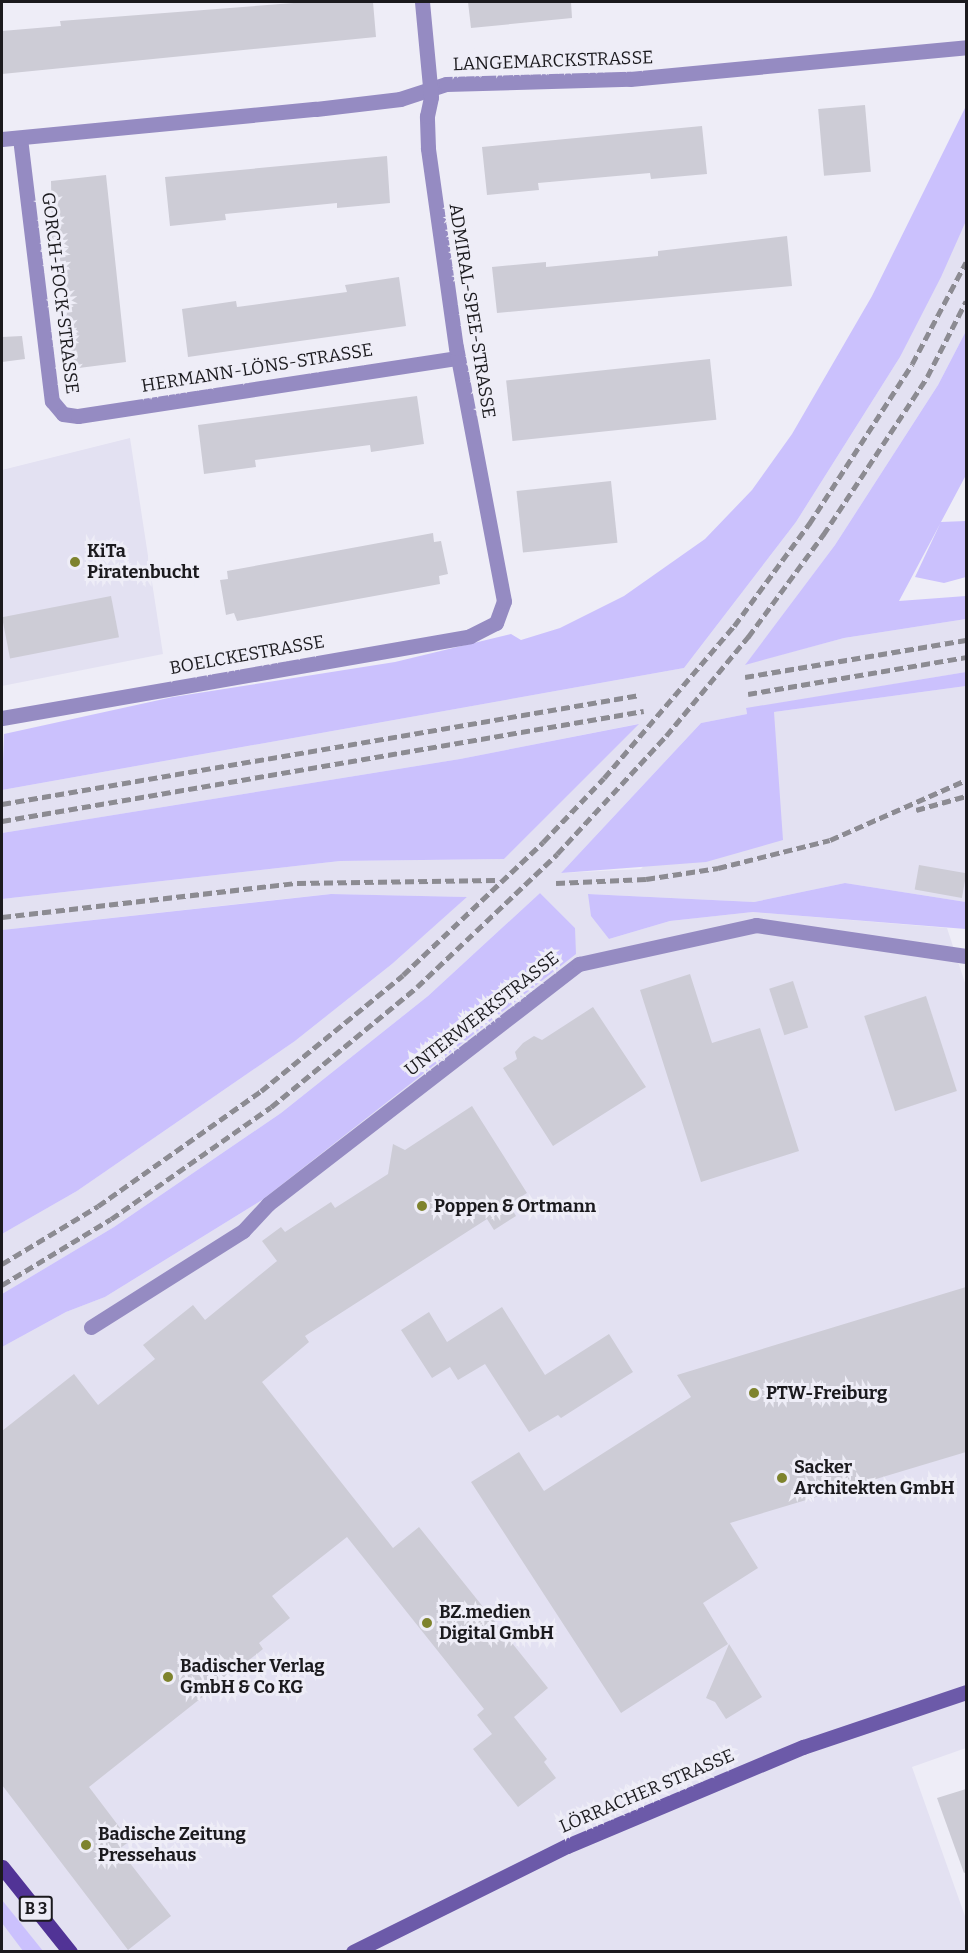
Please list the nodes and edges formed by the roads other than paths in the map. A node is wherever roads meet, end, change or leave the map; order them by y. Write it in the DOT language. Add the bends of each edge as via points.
graph roads {
  1 [pos="422,2"];
  2 [pos="966,47"];
  3 [pos="430,91"];
  4 [pos="20,138"];
  5 [pos="2,139"];
  6 [pos="458,358"];
  7 [pos="63,414"];
  8 [pos="496,623"];
  9 [pos="2,718"];
  10 [pos="966,956"];
  11 [pos="91,1327"];
  12 [pos="966,1692"];
  13 [pos="2,1867"];
  14 [pos="70,1952"];
  15 [pos="354,1952"];
  1 -- 3 [label="street, ADMIRAL-SPEE-STRASSE"];
  2 -- 3 [label="street, LANGEMARCKSTRASSE" via="630,79 446,84"];
  3 -- 4 [label="street, LANGEMARCKSTRASSE" via="316,110"];
  3 -- 6 [label="street, ADMIRAL-SPEE-STRASSE" via="428,148"];
  4 -- 5 [label="street, LANGEMARCKSTRASSE"];
  4 -- 7 [label="street, GORCH-FOCK-STRASSE" via="52,401"];
  6 -- 7 [label="street, HERMANN-LÖNS-STRASSE" via="78,416"];
  6 -- 8 [label="street, ADMIRAL-SPEE-STRASSE" via="504,601"];
  8 -- 9 [label="street, BOELCKESTRASSE" via="470,636"];
  10 -- 11 [label="street, UNTERWERKSTRASSE" via="756,925 579,964 268,1204 243,1231"];
  12 -- 15 [label="street, LÖRRACHER STRASSE" via="803,1747 567,1846"];
  13 -- 14 [label="main road, B 3"];
}
